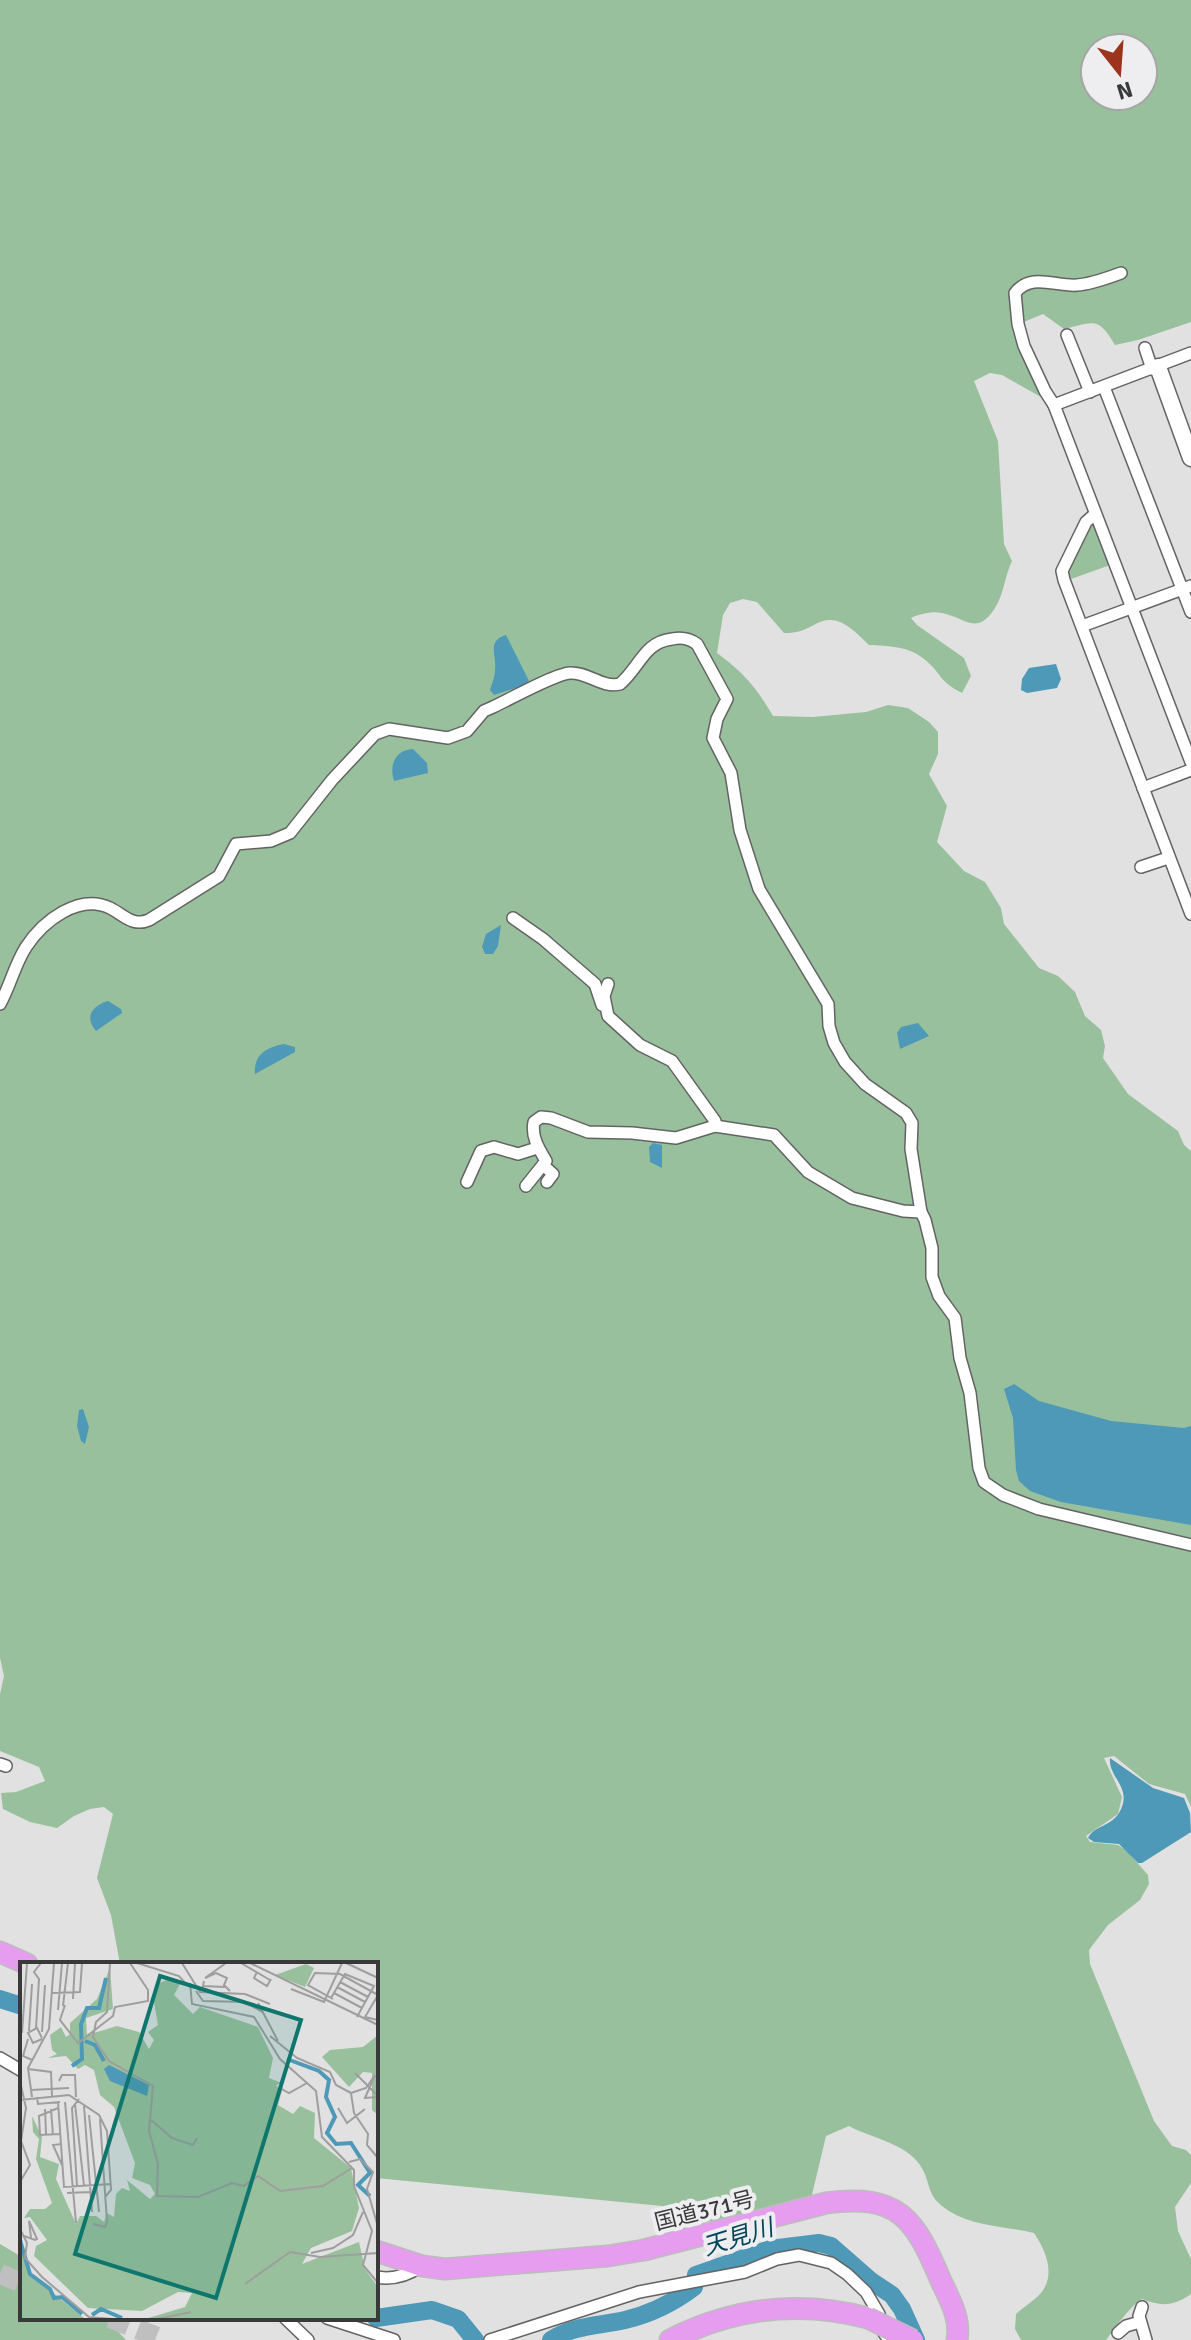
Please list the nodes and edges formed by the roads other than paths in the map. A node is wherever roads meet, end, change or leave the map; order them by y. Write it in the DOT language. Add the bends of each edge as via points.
graph roads {
  1 [pos="1121,273"];
  2 [pos="1067,335"];
  3 [pos="1145,348"];
  4 [pos="1191,353"];
  5 [pos="1155,368"];
  6 [pos="1104,387"];
  7 [pos="1090,392"];
  8 [pos="1054,405"];
  9 [pos="1183,415"];
  10 [pos="1191,458"];
  11 [pos="1095,514"];
  12 [pos="1187,588"];
  13 [pos="1132,608"];
  14 [pos="1191,612"];
  15 [pos="1082,626"];
  16 [pos="1191,762"];
  17 [pos="1191,770"];
  18 [pos="1143,788"];
  19 [pos="1168,858"];
  20 [pos="1141,867"];
  21 [pos="1191,914"];
  22 [pos="513,918"];
  23 [pos="608,984"];
  24 [pos="0,1004"];
  25 [pos="608,1016"];
  26 [pos="715,1126"];
  27 [pos="897,1128"];
  28 [pos="910,1129"];
  29 [pos="538,1149"];
  30 [pos="525,1155"];
  31 [pos="543,1165"];
  32 [pos="467,1182"];
  33 [pos="547,1182"];
  34 [pos="526,1186"];
  35 [pos="921,1212"];
  36 [pos="1191,1545"];
  37 [pos="0,1952"];
  38 [pos="22,1962"];
  39 [pos="0,2058"];
  40 [pos="20,2070"];
  41 [pos="378,2252"];
  42 [pos="422,2266"];
  43 [pos="378,2277"];
  44 [pos="1142,2307"];
  45 [pos="287,2320"];
  46 [pos="333,2320"];
  47 [pos="1140,2322"];
  48 [pos="1118,2333"];
  49 [pos="962,2339"];
  50 [pos="308,2340"];
  51 [pos="394,2340"];
  52 [pos="490,2340"];
  53 [pos="670,2340"];
  54 [pos="889,2340"];
  55 [pos="913,2340"];
  56 [pos="1146,2340"];
  1 -- 8 [label="street" via="1076,286 1038,281 1015,293 1024,346"];
  2 -- 7 [label="street"];
  3 -- 5 [label="street"];
  4 -- 5 [label="street"];
  5 -- 6 [label="street"];
  5 -- 9 [label="street"];
  6 -- 7 [label="street"];
  6 -- 12 [label="street"];
  7 -- 8 [label="street"];
  8 -- 11 [label="street"];
  9 -- 10 [label="street"];
  11 -- 13 [label="street"];
  11 -- 15 [label="street" via="1062,571"];
  12 -- 13 [label="street"];
  12 -- 14 [label="street"];
  13 -- 15 [label="street"];
  13 -- 16 [label="street"];
  15 -- 18 [label="street"];
  17 -- 18 [label="street"];
  18 -- 19 [label="street"];
  19 -- 20 [label="street"];
  19 -- 21 [label="street"];
  22 -- 25 [label="street" via="595,984"];
  23 -- 25 [label="street"];
  24 -- 28 [label="street" via="25,948 50,922 88,902 133,922 149,920 219,876 236,844 271,841 290,833 375,734 389,729 448,738 467,731 484,711 553,678 571,673 620,684 653,644 686,638 697,644 727,699 713,738 731,773 740,830 759,889 824,995 834,1043 845,1062 865,1084 906,1113"];
  25 -- 26 [label="street" via="640,1045 672,1061"];
  26 -- 29 [label="street" via="676,1138 588,1132 541,1117 532,1129"];
  26 -- 35 [label="street" via="774,1135 808,1172 852,1198 902,1217"];
  27 -- 28 [label="street"];
  28 -- 35 [label="street"];
  29 -- 30 [label="street"];
  29 -- 31 [label="street" via="546,1161"];
  29 -- 32 [label="street" via="518,1154 494,1147 481,1151"];
  31 -- 33 [label="street" via="553,1174"];
  31 -- 34 [label="street"];
  35 -- 36 [label="street" via="932,1248 932,1277 955,1318 984,1482 1039,1509"];
  37 -- 38 [label="highway"];
  39 -- 40 [label="street"];
  41 -- 42 [label="highway, 国道371号"];
  42 -- 43 [label="street" via="393,2279"];
  42 -- 49 [label="highway, 国道371号" via="468,2268 608,2256 826,2203 866,2201 892,2208 918,2231"];
  44 -- 47 [label="street"];
  45 -- 50 [label="street"];
  46 -- 51 [label="street"];
  47 -- 48 [label="street"];
  47 -- 56 [label="street"];
  52 -- 54 [label="street" via="609,2301 745,2272 788,2256 816,2257 847,2274 866,2292"];
  53 -- 55 [label="highway, bridge" via="750,2311 781,2307 868,2318"];
}
